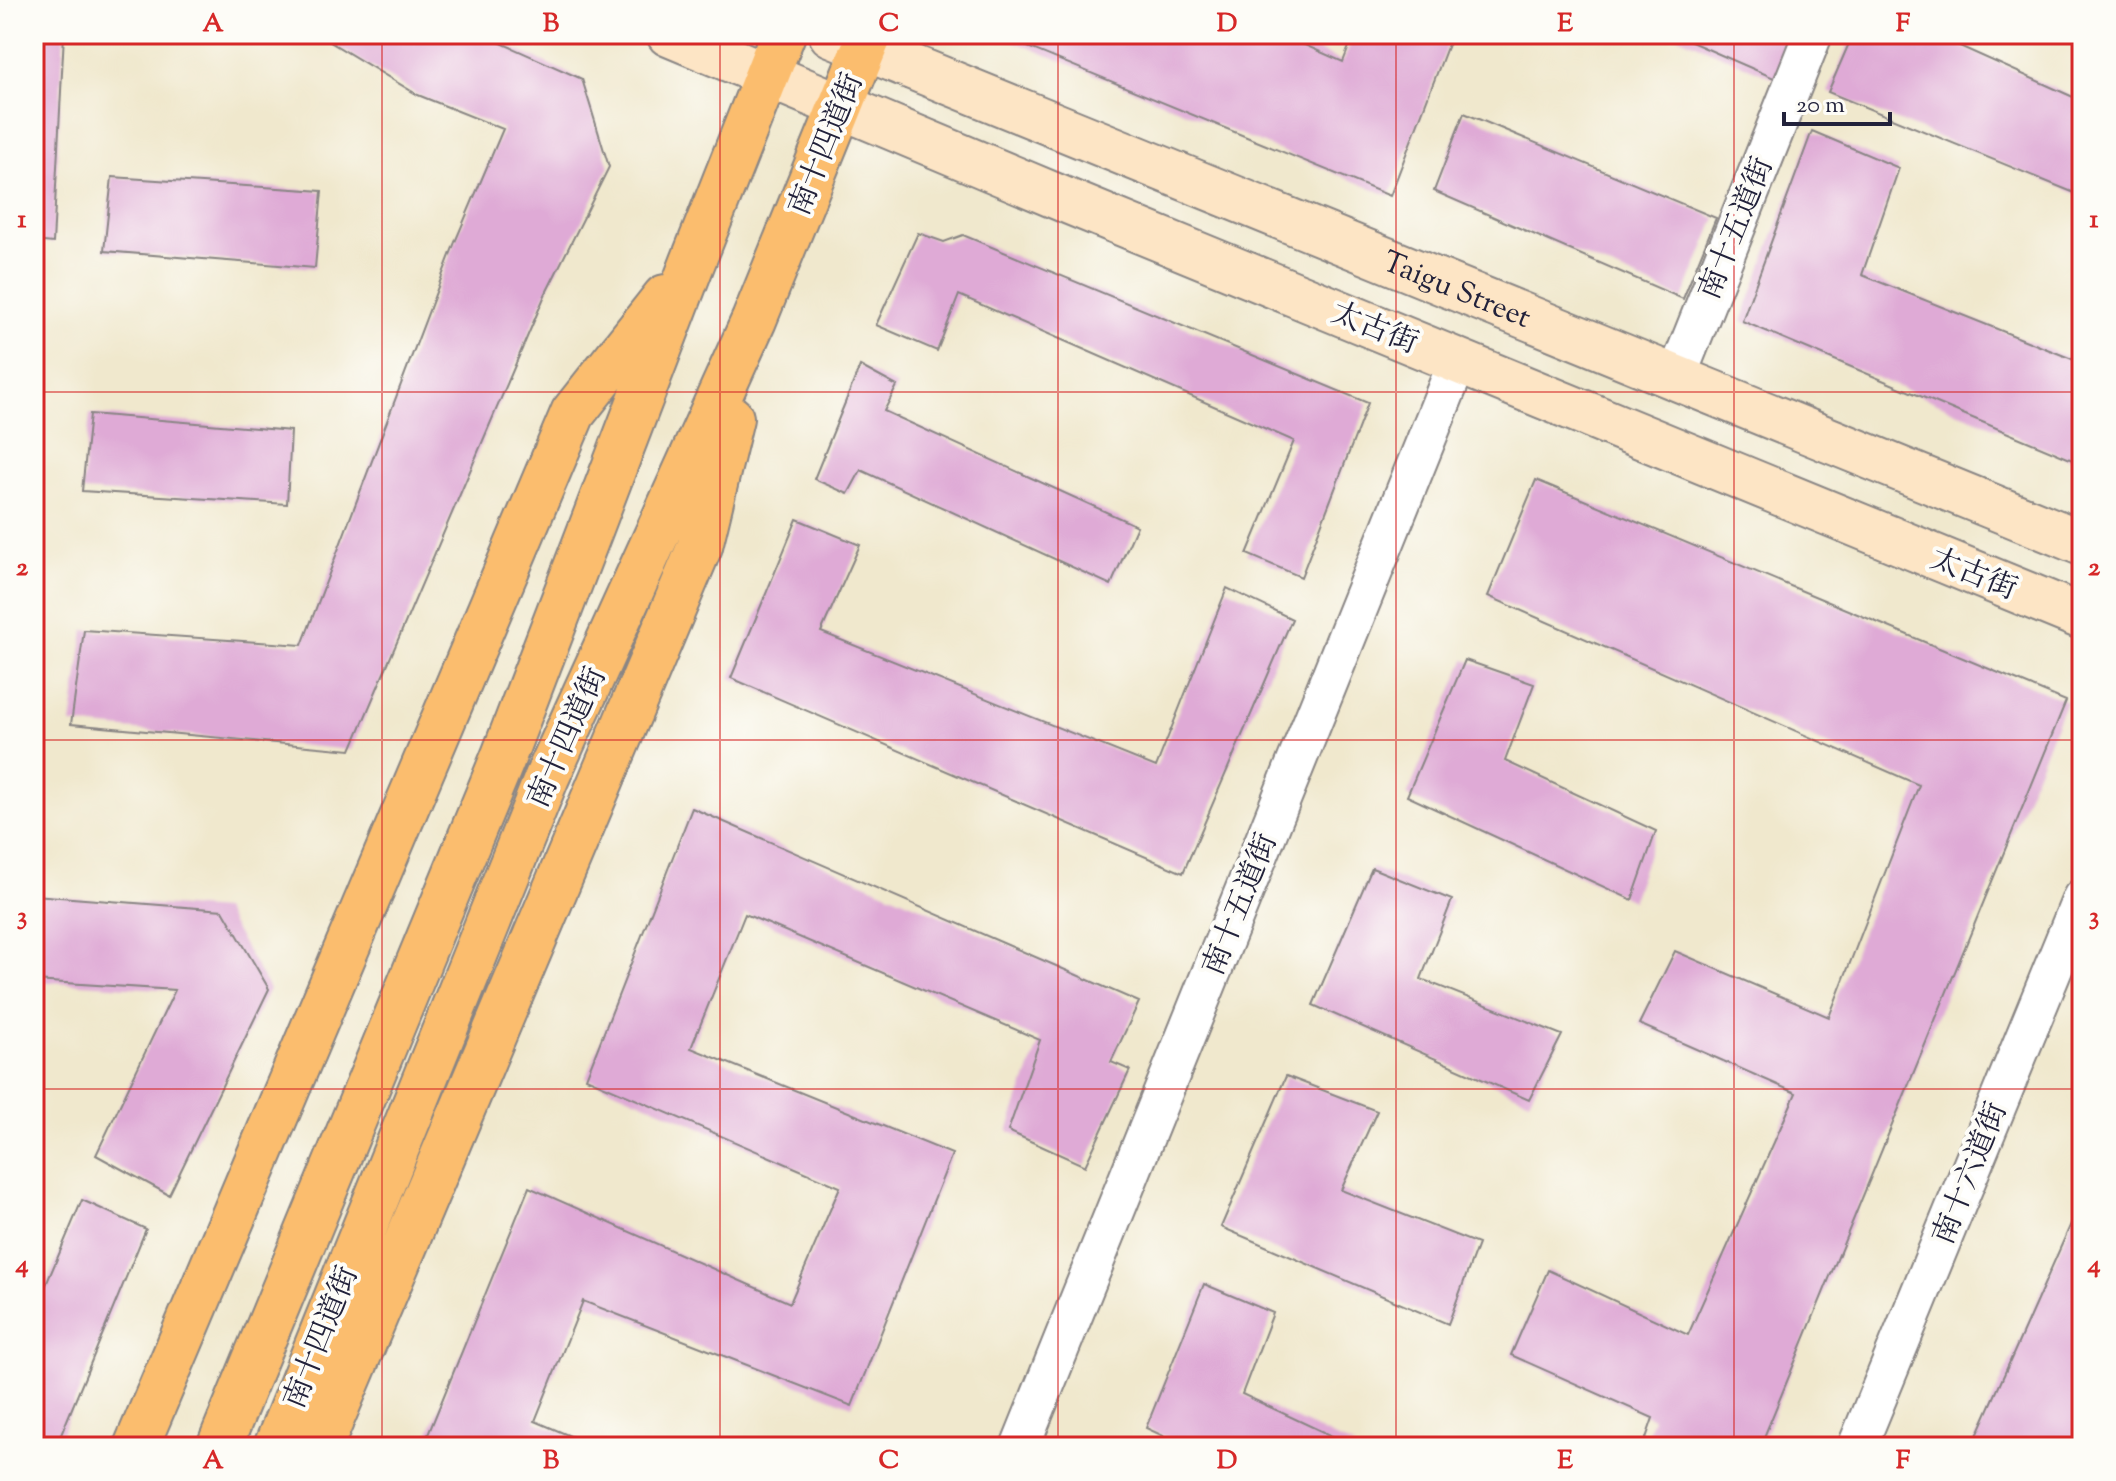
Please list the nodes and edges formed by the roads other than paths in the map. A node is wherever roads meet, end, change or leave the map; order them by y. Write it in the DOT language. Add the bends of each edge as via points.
graph roads {
  1 [pos="669,34"];
  2 [pos="783,34"];
  3 [pos="1813,34"];
  4 [pos="855,39"];
  5 [pos="766,75"];
  6 [pos="841,106"];
  7 [pos="692,264"];
  8 [pos="754,320"];
  9 [pos="1458,361"];
  10 [pos="1676,378"];
  11 [pos="2082,543"];
  12 [pos="2082,617"];
  13 [pos="2082,898"];
  14 [pos="136,1447"];
  15 [pos="219,1447"];
  16 [pos="276,1447"];
  17 [pos="320,1447"];
  18 [pos="1020,1447"];
  19 [pos="1857,1447"];
  1 -- 5 [label="main road, 太古街"];
  2 -- 5 [label="main road"];
  3 -- 10 [label="street, 南十五道街"];
  4 -- 6 [label="main road, 南十四道街"];
  4 -- 10 [label="main road, Taigu Street"];
  5 -- 6 [label="main road, 太古街"];
  5 -- 7 [label="main road"];
  6 -- 8 [label="main road, 南十四道街"];
  6 -- 9 [label="main road, 太古街"];
  7 -- 14 [label="main road" via="573,413"];
  7 -- 15 [label="main road" via="503,758"];
  8 -- 16 [label="main road, 南十四道街" via="547,777"];
  8 -- 17 [label="main road" via="700,546"];
  9 -- 12 [label="main road, 太古街"];
  9 -- 18 [label="street, 南十五道街"];
  10 -- 11 [label="main road, Taigu Street"];
  13 -- 19 [label="street, 南十六道街"];
}
